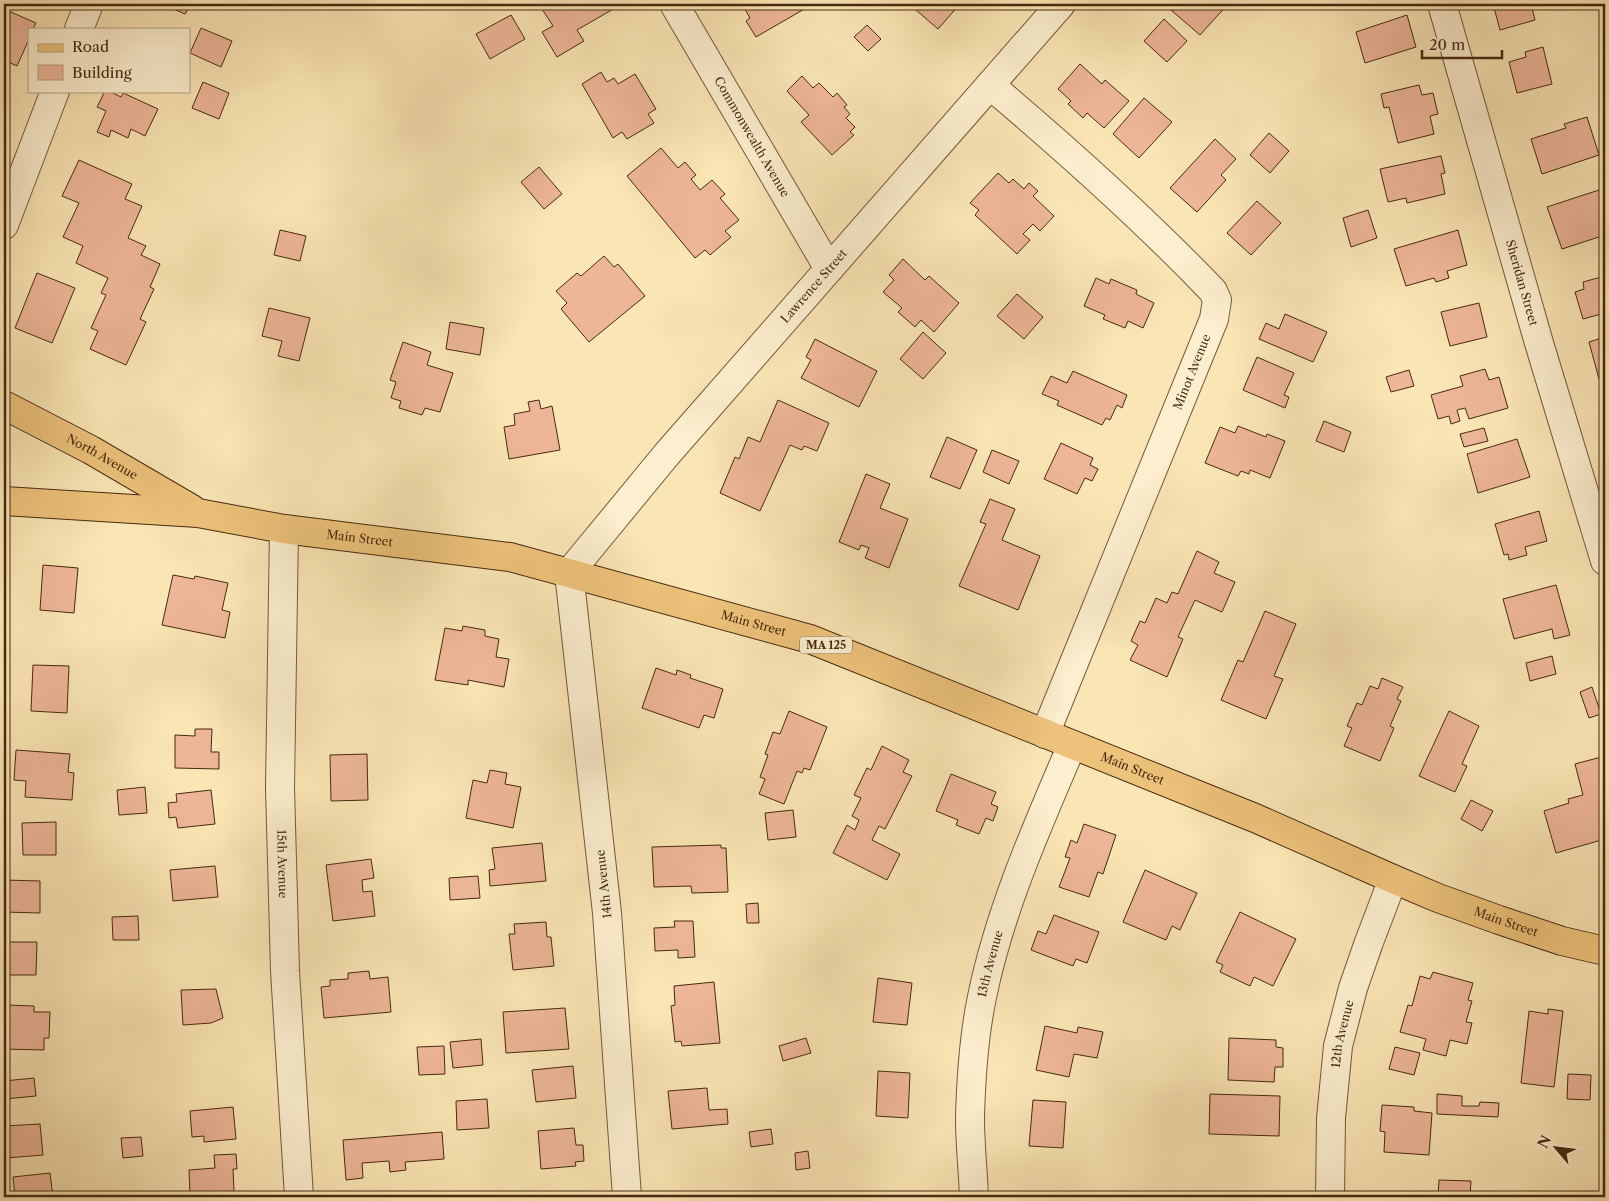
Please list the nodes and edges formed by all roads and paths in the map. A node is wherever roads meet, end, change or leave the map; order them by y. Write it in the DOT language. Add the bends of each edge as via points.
graph roads {
  1 [pos="89,4"];
  2 [pos="674,4"];
  3 [pos="1061,4"];
  4 [pos="1442,4"];
  5 [pos="79,28"];
  6 [pos="990,85"];
  7 [pos="55,92"];
  8 [pos="4,225"];
  9 [pos="829,269"];
  10 [pos="4,405"];
  11 [pos="4,501"];
  12 [pos="198,513"];
  13 [pos="284,530"];
  14 [pos="1605,561"];
  15 [pos="570,573"];
  16 [pos="1046,734"];
  17 [pos="1072,745"];
  18 [pos="1392,880"];
  19 [pos="1605,951"];
  20 [pos="299,1197"];
  21 [pos="626,1197"];
  22 [pos="974,1197"];
  23 [pos="1330,1197"];
  1 -- 5 [label="street"];
  2 -- 9 [label="street, Commonwealth Avenue"];
  3 -- 6 [label="street, Lawrence Street"];
  4 -- 14 [label="street, Sheridan Street"];
  6 -- 9 [label="street, Lawrence Street"];
  6 -- 16 [label="street, Minot Avenue" via="1150,228 1213,291 1217,300 1214,319"];
  7 -- 8 [label="street"];
  9 -- 15 [label="street, Lawrence Street" via="667,454"];
  10 -- 12 [label="main road, North Avenue" via="91,450"];
  11 -- 12 [label="main road, Main Street / MA 125"];
  12 -- 13 [label="main road, Main Street / MA 125"];
  13 -- 15 [label="main road, Main Street / MA 125" via="510,557"];
  13 -- 20 [label="street, 15th Avenue" via="280,788 285,971"];
  15 -- 16 [label="main road, Main Street / MA 125" via="810,639"];
  15 -- 21 [label="street, 14th Avenue" via="607,914"];
  16 -- 17 [label="main road, Main Street / MA 125"];
  17 -- 18 [label="main road, Main Street / MA 125" via="1255,818"];
  17 -- 22 [label="street, 13th Avenue" via="1005,911 982,999 970,1119"];
  18 -- 19 [label="main road, Main Street / MA 125" via="1562,941"];
  18 -- 23 [label="street, 12th Avenue" via="1353,988 1338,1046 1331,1118"];
}
